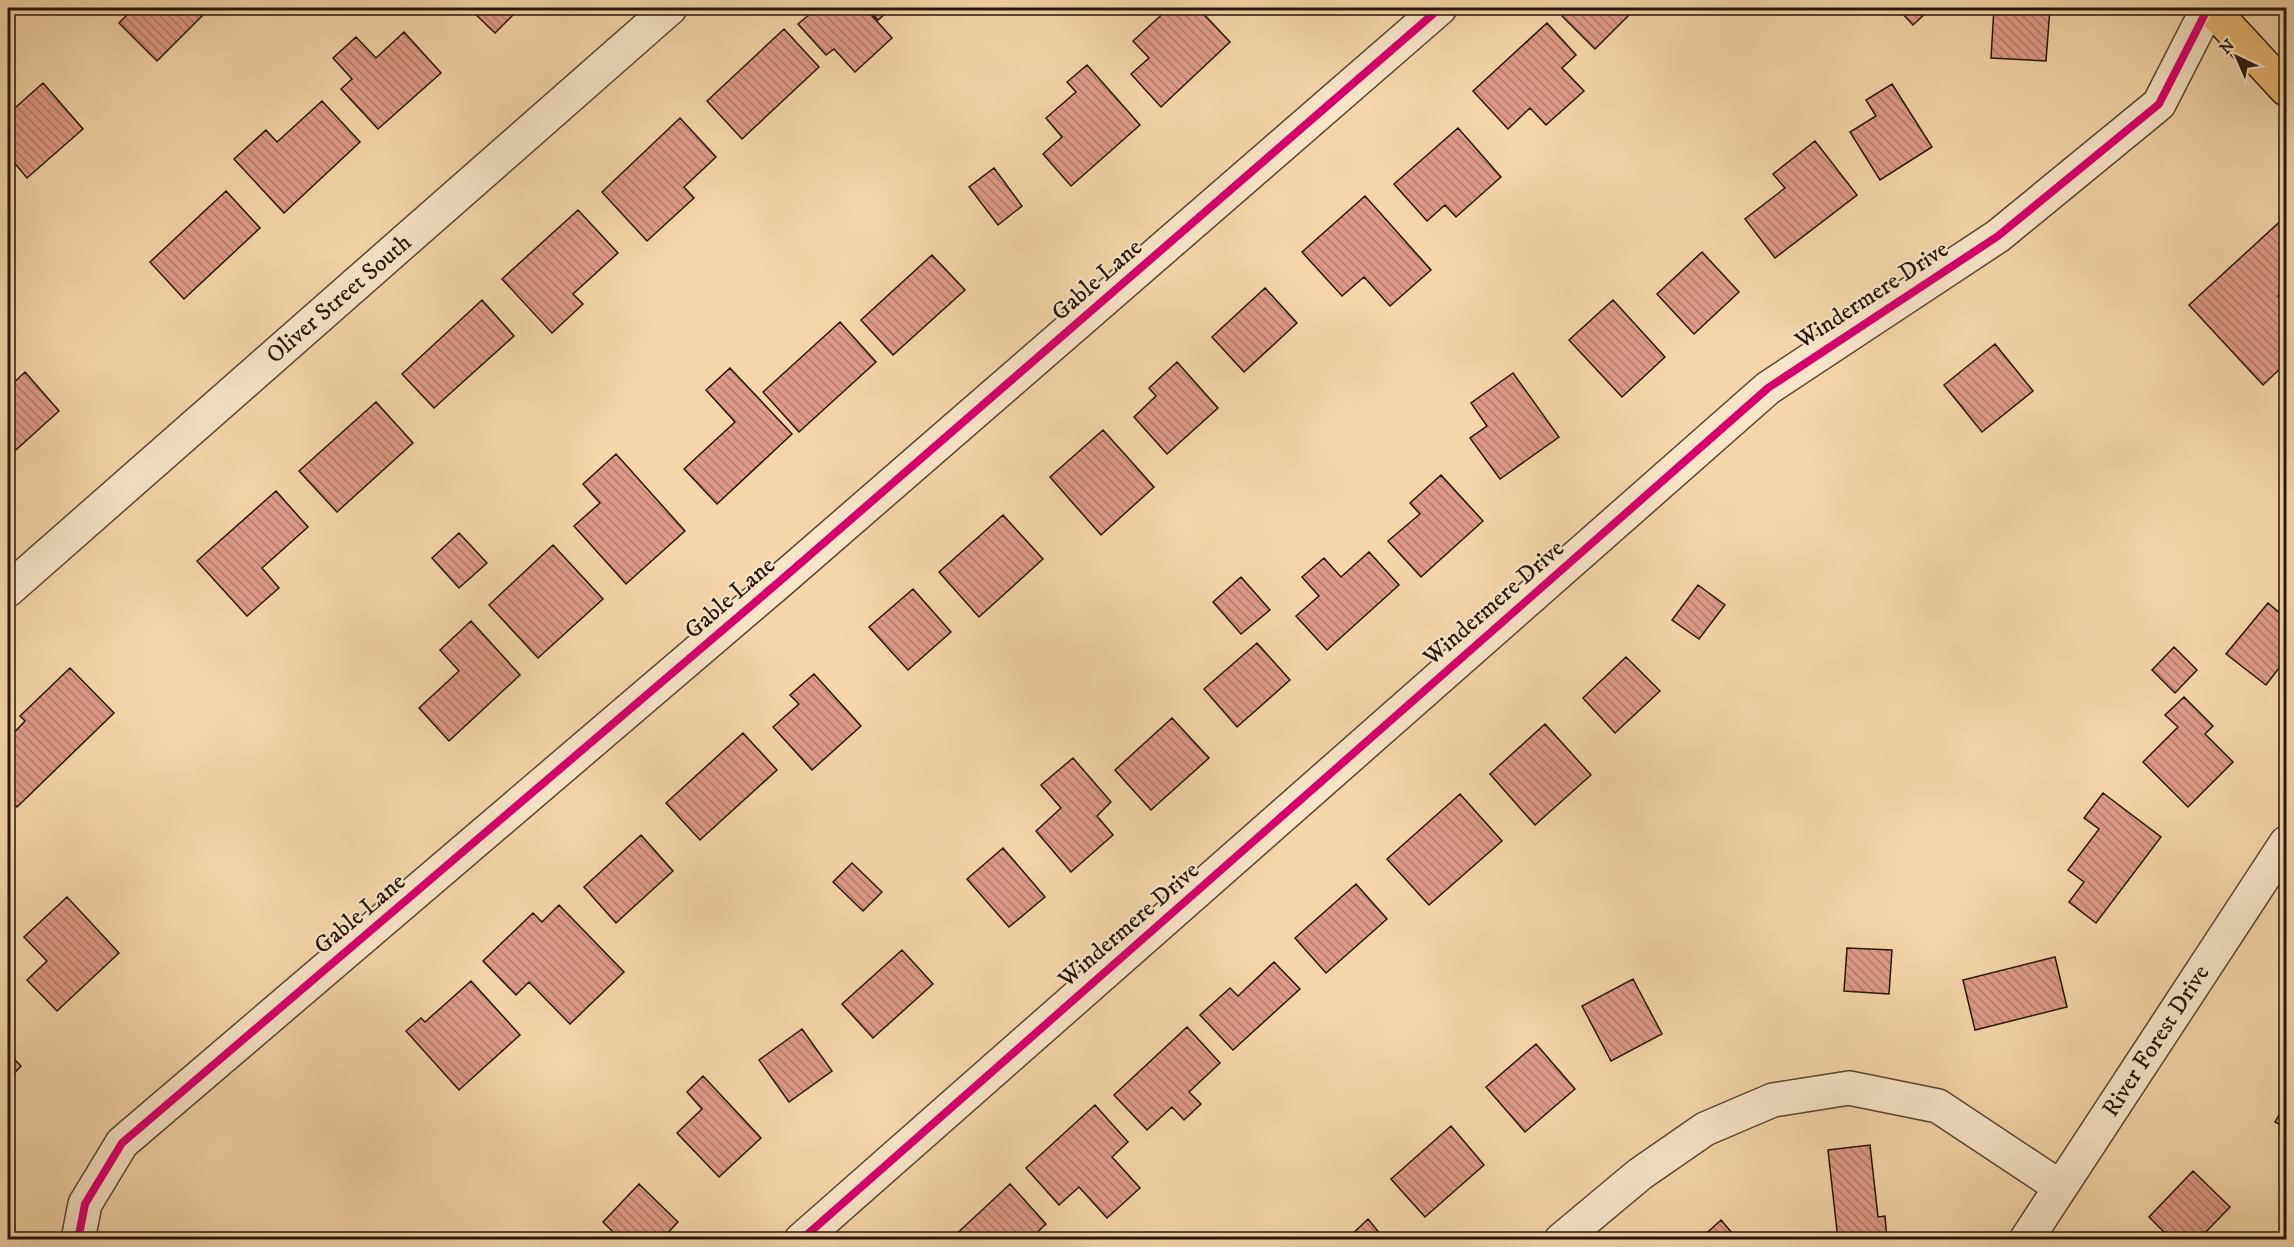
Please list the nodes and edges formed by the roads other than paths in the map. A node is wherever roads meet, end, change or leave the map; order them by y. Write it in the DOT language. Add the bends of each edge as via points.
graph roads {
  1 [pos="670,8"];
  2 [pos="1440,8"];
  3 [pos="2210,8"];
  4 [pos="2286,89"];
  5 [pos="8,590"];
  6 [pos="2286,843"];
  7 [pos="2060,1187"];
  8 [pos="78,1239"];
  9 [pos="801,1239"];
  10 [pos="1561,1239"];
  11 [pos="2026,1239"];
  1 -- 5 [label="street, Oliver Street South"];
  2 -- 8 [label="street, Gable Lane" via="771,589 122,1143 85,1204"];
  3 -- 4 [label="main road"];
  3 -- 9 [label="street, Windermere Drive" via="2159,104 1998,236 1768,388"];
  6 -- 7 [label="street, River Forest Drive"];
  7 -- 10 [label="street" via="1938,1106 1849,1088 1773,1100 1705,1130 1640,1174"];
  7 -- 11 [label="street, River Forest Drive"];
}
